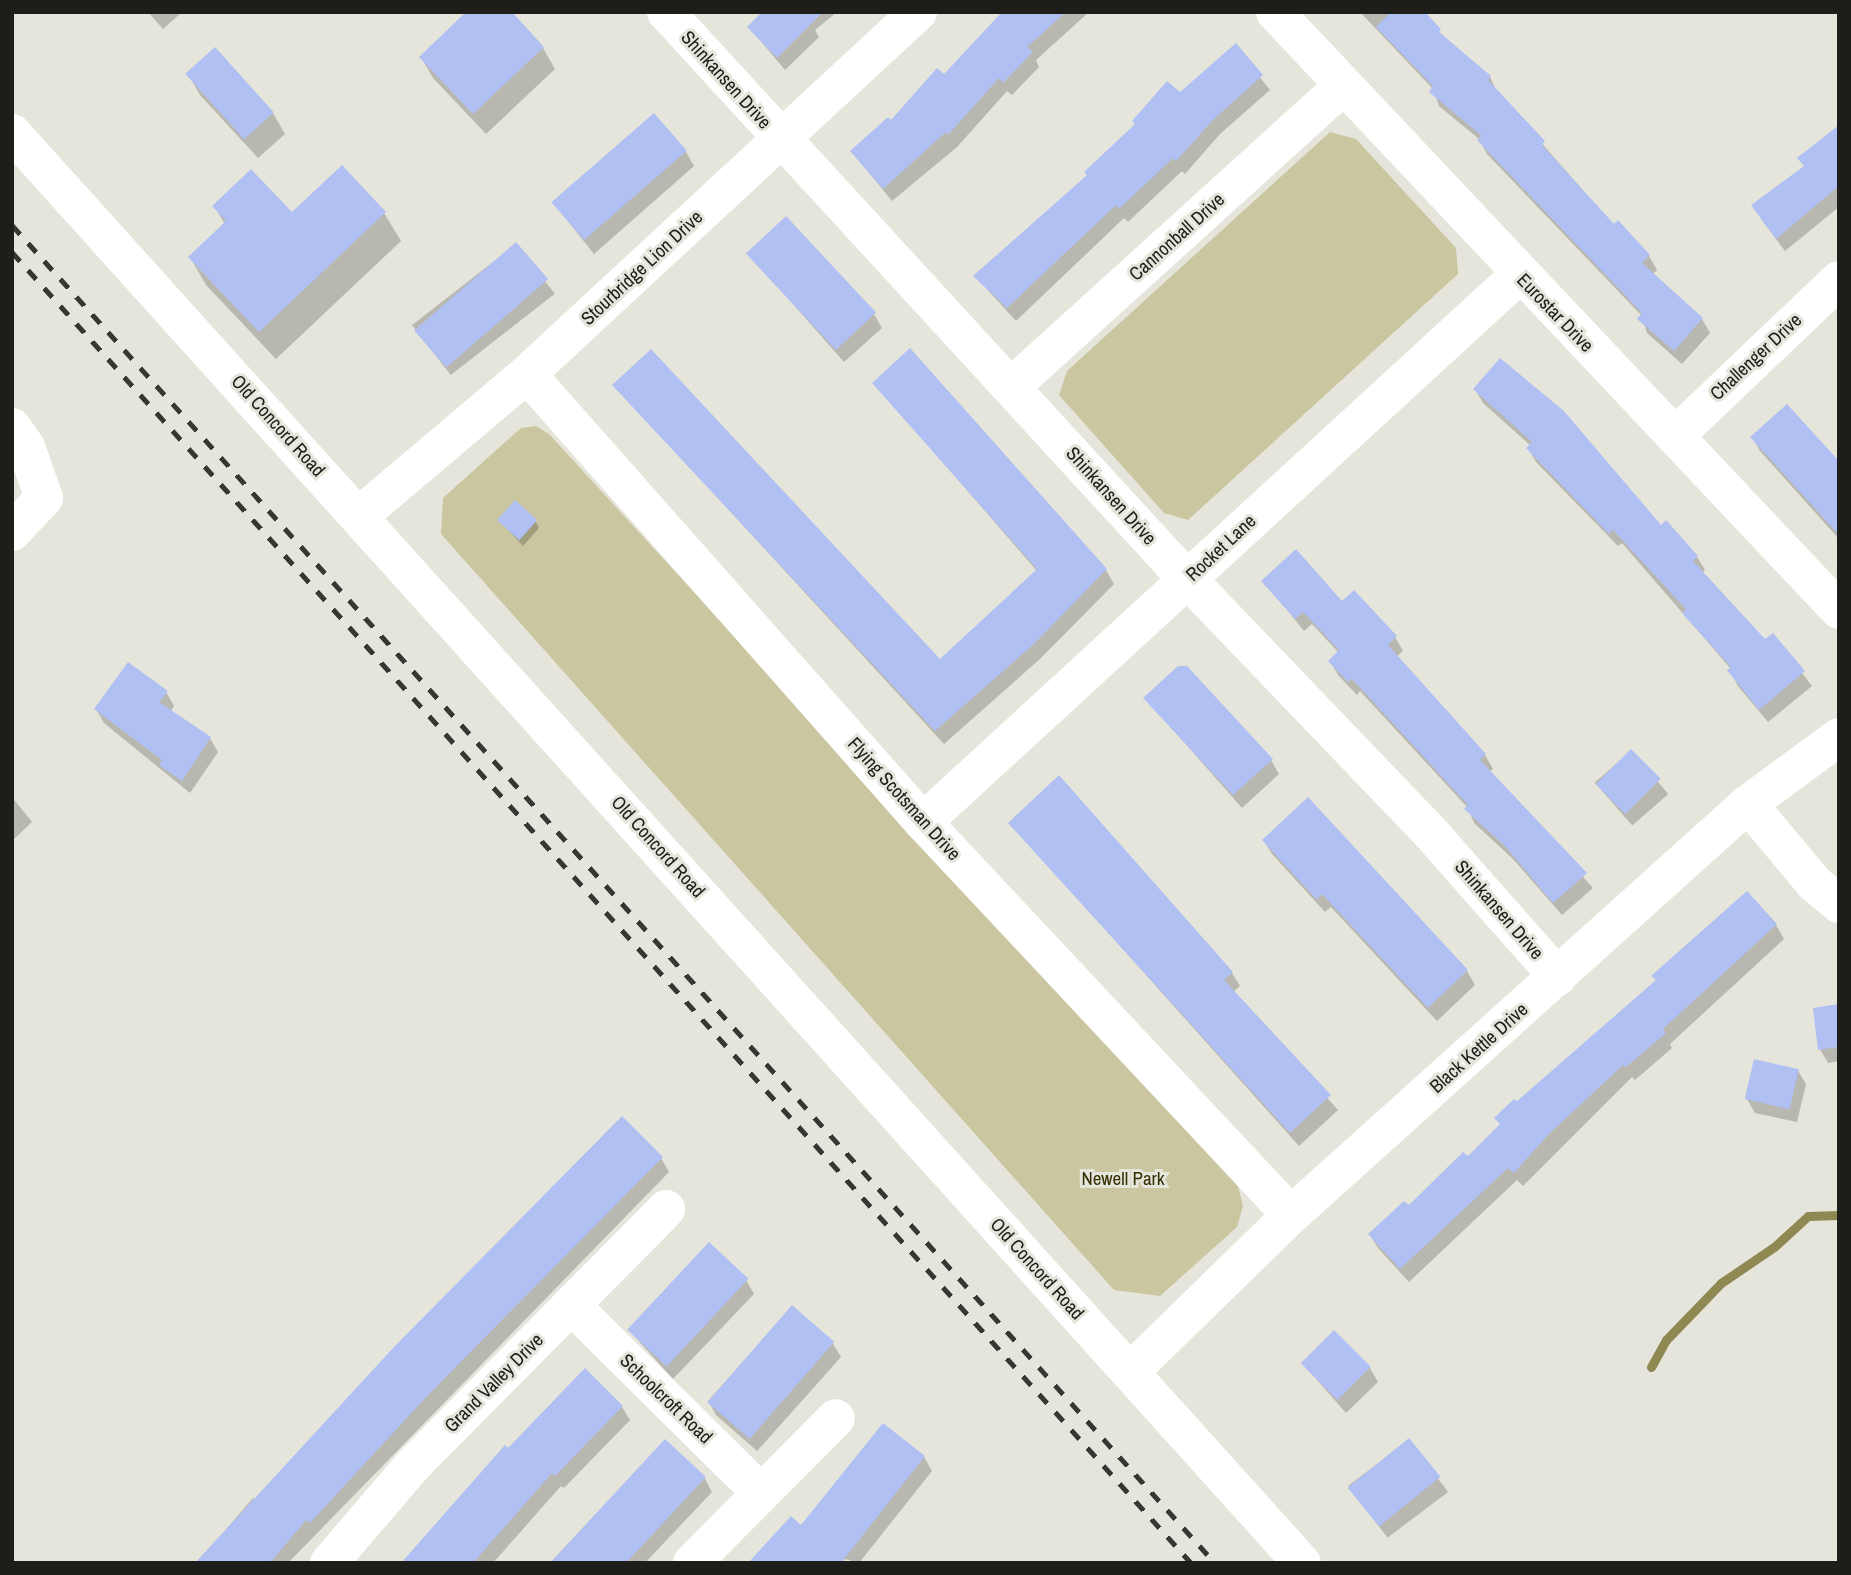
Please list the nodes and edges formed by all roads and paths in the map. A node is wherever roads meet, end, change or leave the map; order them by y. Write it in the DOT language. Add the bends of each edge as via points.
graph roads {
  1 [pos="666,12"];
  2 [pos="918,12"];
  3 [pos="1275,12"];
  4 [pos="1343,86"];
  5 [pos="12,133"];
  6 [pos="780,140"];
  7 [pos="1519,275"];
  8 [pos="1839,280"];
  9 [pos="527,373"];
  10 [pos="1011,387"];
  11 [pos="12,427"];
  12 [pos="1675,436"];
  13 [pos="359,516"];
  14 [pos="12,532"];
  15 [pos="1187,579"];
  16 [pos="1839,610"];
  17 [pos="1839,737"];
  18 [pos="1748,804"];
  19 [pos="923,822"];
  20 [pos="1839,904"];
  21 [pos="1558,977"];
  22 [pos="666,1209"];
  23 [pos="1292,1215"];
  24 [pos="570,1306"];
  25 [pos="1130,1372"];
  26 [pos="836,1418"];
  27 [pos="761,1493"];
  28 [pos="329,1563"];
  29 [pos="692,1563"];
  30 [pos="1302,1563"];
  1 -- 6 [label="street, Shinkansen Drive"];
  2 -- 6 [label="street, Stourbridge Lion Drive"];
  3 -- 4 [label="street, Eurostar Drive"];
  4 -- 7 [label="street, Eurostar Drive"];
  4 -- 10 [label="street, Cannonball Drive"];
  5 -- 13 [label="street, Old Concord Road"];
  6 -- 9 [label="street, Stourbridge Lion Drive"];
  6 -- 10 [label="street, Shinkansen Drive"];
  7 -- 12 [label="street, Eurostar Drive"];
  7 -- 15 [label="street, Rocket Lane"];
  8 -- 12 [label="street, Challenger Drive"];
  9 -- 13 [label="street, Stourbridge Lion Drive"];
  9 -- 19 [label="street, Flying Scotsman Drive"];
  10 -- 15 [label="street, Shinkansen Drive"];
  11 -- 14 [label="street" via="26,447 44,498"];
  12 -- 16 [label="street, Eurostar Drive"];
  13 -- 25 [label="street, Old Concord Road"];
  15 -- 19 [label="street, Rocket Lane"];
  15 -- 21 [label="street, Shinkansen Drive" via="1430,832"];
  17 -- 18 [label="street, Black Kettle Drive"];
  18 -- 20 [label="street" via="1814,883"];
  18 -- 21 [label="street, Black Kettle Drive"];
  19 -- 23 [label="street, Flying Scotsman Drive"];
  21 -- 23 [label="street, Black Kettle Drive"];
  22 -- 24 [label="street, Grand Valley Drive"];
  23 -- 25 [label="street, Black Kettle Drive"];
  24 -- 27 [label="street, Schoolcroft Road"];
  24 -- 28 [label="street, Grand Valley Drive" via="413,1465"];
  25 -- 30 [label="street, Old Concord Road"];
  26 -- 27 [label="street"];
  27 -- 29 [label="street"];
}
